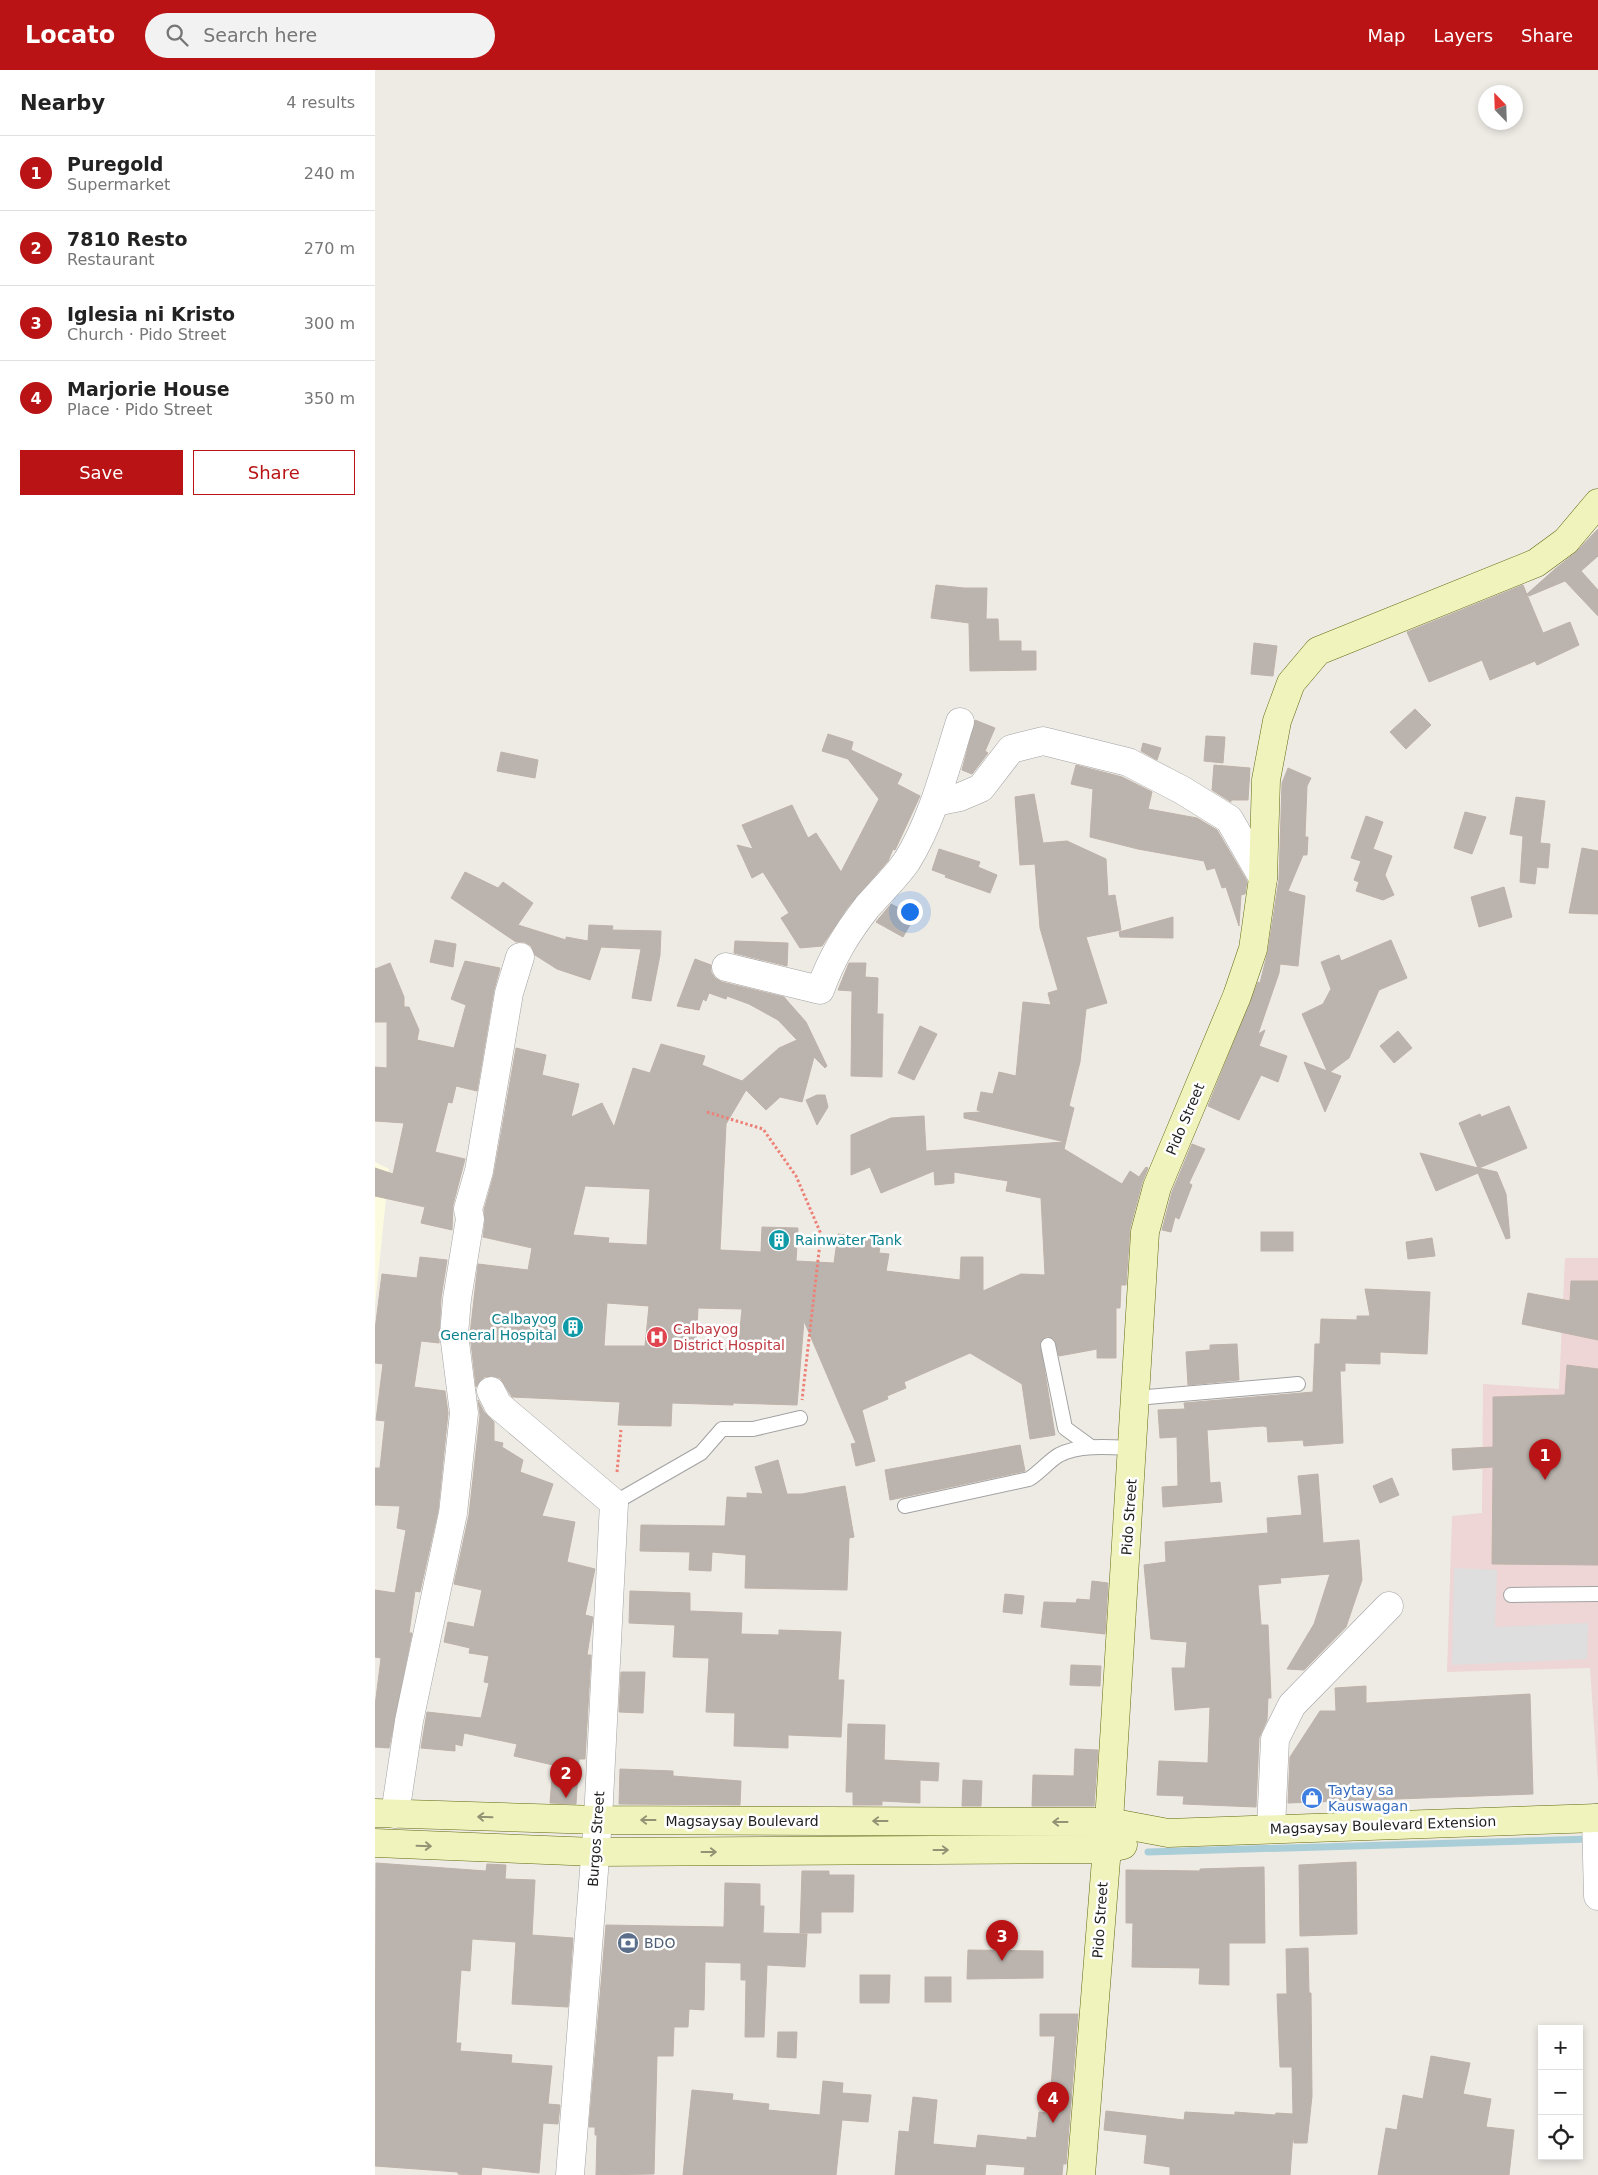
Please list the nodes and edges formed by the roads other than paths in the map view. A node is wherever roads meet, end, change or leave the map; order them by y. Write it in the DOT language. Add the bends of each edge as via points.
graph roads {
  1 [pos="1598,503"];
  2 [pos="960,722"];
  3 [pos="935,802"];
  4 [pos="1263,878"];
  5 [pos="520,957"];
  6 [pos="726,967"];
  7 [pos="1047,1345"];
  8 [pos="1298,1384"];
  9 [pos="491,1391"];
  10 [pos="1136,1398"];
  11 [pos="800,1418"];
  12 [pos="1091,1447"];
  13 [pos="1133,1448"];
  14 [pos="614,1503"];
  15 [pos="905,1506"];
  16 [pos="1598,1594"];
  17 [pos="1511,1595"];
  18 [pos="1389,1606"];
  19 [pos="385,1813"];
  20 [pos="1597,1818"];
  21 [pos="598,1820"];
  22 [pos="909,1822"];
  23 [pos="1109,1822"];
  24 [pos="1271,1829"];
  25 [pos="1168,1833"];
  26 [pos="375,1843"];
  27 [pos="1105,1849"];
  28 [pos="909,1851"];
  29 [pos="595,1852"];
  30 [pos="1598,1896"];
  31 [pos="570,2175"];
  32 [pos="1081,2175"];
  1 -- 4 [label="street, Pido Street" via="1566,541 1536,563 1318,651 1291,683 1277,721 1266,780"];
  2 -- 3 [label="street"];
  3 -- 4 [label="street" via="981,788 1011,749 1043,740 1128,762 1229,819"];
  3 -- 6 [label="street" via="907,861 841,944 820,990"];
  4 -- 10 [label="street, Pido Street" via="1253,949 1237,996 1157,1187 1145,1232"];
  5 -- 19 [label="street" via="509,993 479,1171 468,1209 470,1219 457,1299 454,1334 463,1413 453,1513 409,1722"];
  7 -- 12 [label="lane" via="1065,1428"];
  8 -- 10 [label="lane"];
  9 -- 14 [label="street" via="498,1405"];
  10 -- 13 [label="street, Pido Street"];
  11 -- 14 [label="lane" via="753,1429 722,1429 701,1453"];
  12 -- 13 [label="lane"];
  12 -- 15 [label="lane" via="1059,1455 1029,1480"];
  13 -- 23 [label="street, Pido Street"];
  14 -- 21 [label="street, Burgos Street"];
  16 -- 17 [label="lane"];
  18 -- 24 [label="street" via="1292,1706 1275,1739"];
  21 -- 19 [label="street, Magsaysay Boulevard, one-way"];
  20 -- 24 [label="street, Magsaysay Boulevard Extension"];
  20 -- 30 [label="street"];
  22 -- 21 [label="street, Magsaysay Boulevard, one-way"];
  21 -- 29 [label="street, Burgos Street"];
  23 -- 22 [label="street, Magsaysay Boulevard, one-way"];
  22 -- 28 [label="street"];
  23 -- 25 [label="street, Magsaysay Boulevard Extension"];
  23 -- 27 [label="street, Pido Street"];
  24 -- 25 [label="street, Magsaysay Boulevard Extension"];
  25 -- 27 [label="street, Magsaysay Boulevard Extension"];
  26 -- 29 [label="street, one-way"];
  28 -- 27 [label="street, one-way"];
  27 -- 32 [label="street, Pido Street"];
  29 -- 28 [label="street, one-way"];
  29 -- 31 [label="street, Burgos Street"];
}
